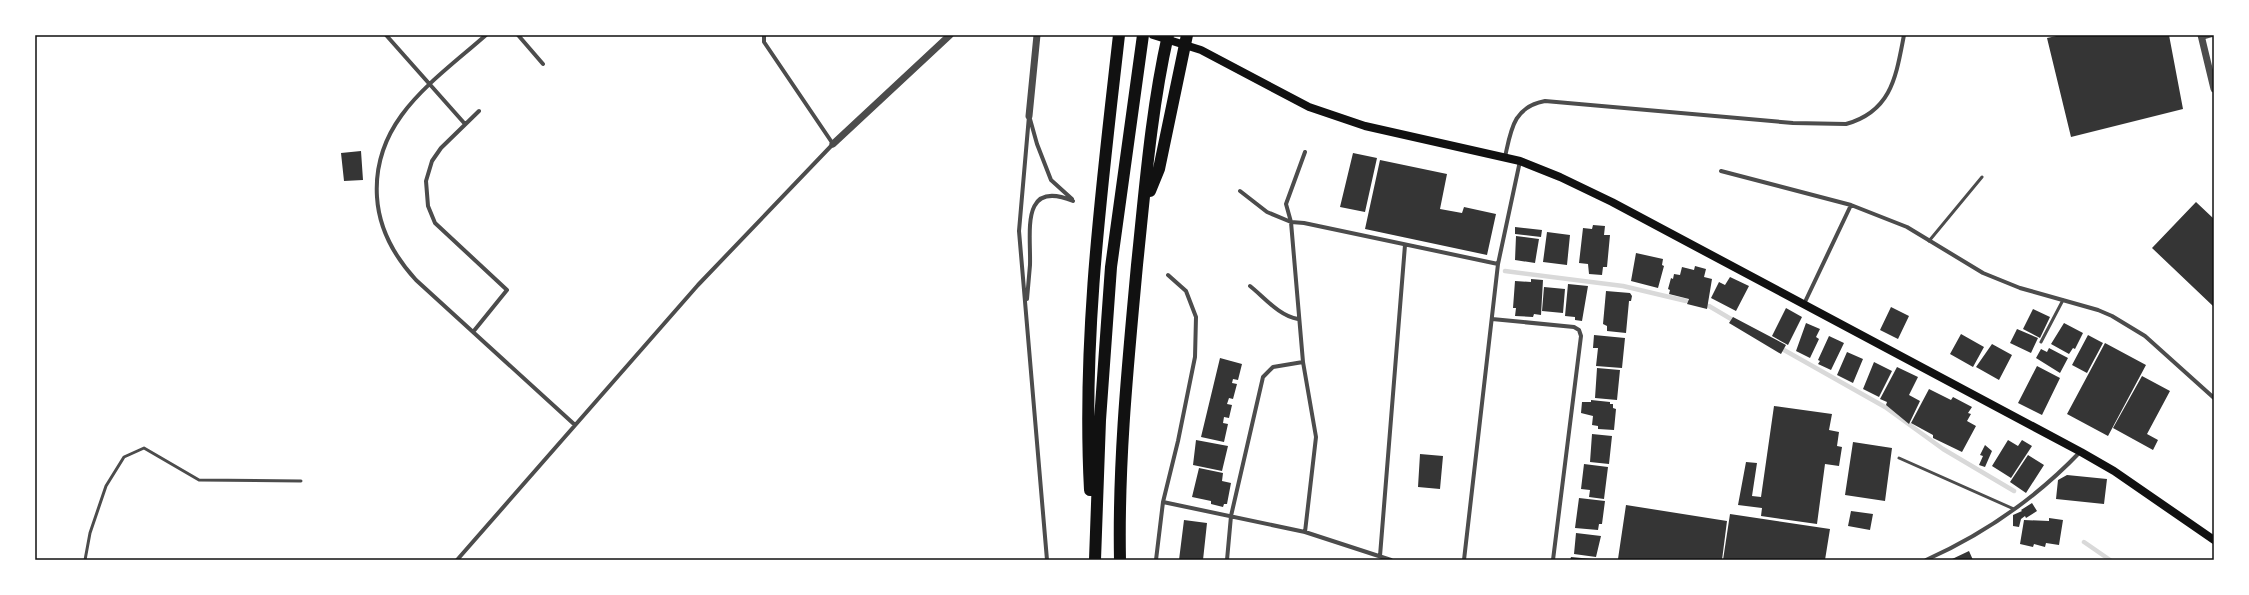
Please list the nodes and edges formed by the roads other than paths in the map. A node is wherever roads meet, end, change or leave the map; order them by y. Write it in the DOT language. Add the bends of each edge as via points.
graph roads {
  1 [pos="386,35"];
  2 [pos="486,35"];
  3 [pos="518,35"];
  4 [pos="764,35"];
  5 [pos="950,35"];
  6 [pos="1037,35"];
  7 [pos="1119,35"];
  8 [pos="1143,35"];
  9 [pos="1153,35"];
  10 [pos="1168,35"];
  11 [pos="1187,35"];
  12 [pos="1904,35"];
  13 [pos="2212,35"];
  14 [pos="2201,36"];
  15 [pos="543,64"];
  16 [pos="431,84"];
  17 [pos="2214,89"];
  18 [pos="479,111"];
  19 [pos="1029,116"];
  20 [pos="465,124"];
  21 [pos="833,144"];
  22 [pos="1305,152"];
  23 [pos="1504,157"];
  24 [pos="1520,161"];
  25 [pos="1721,171"];
  26 [pos="1982,177"];
  27 [pos="1240,191"];
  28 [pos="1851,205"];
  29 [pos="1143,208"];
  30 [pos="1290,222"];
  31 [pos="1929,241"];
  32 [pos="1405,245"];
  33 [pos="1498,264"];
  34 [pos="1168,275"];
  35 [pos="1250,286"];
  36 [pos="2063,300"];
  37 [pos="1804,304"];
  38 [pos="1026,310"];
  39 [pos="1298,319"];
  40 [pos="1492,319"];
  41 [pos="472,332"];
  42 [pos="2041,342"];
  43 [pos="1303,362"];
  44 [pos="2214,398"];
  45 [pos="575,425"];
  46 [pos="2081,452"];
  47 [pos="1899,458"];
  48 [pos="301,481"];
  49 [pos="1163,502"];
  50 [pos="2014,509"];
  51 [pos="1231,516"];
  52 [pos="1305,532"];
  53 [pos="2214,540"];
  54 [pos="1380,556"];
  55 [pos="84,560"];
  56 [pos="457,560"];
  57 [pos="1047,560"];
  58 [pos="1094,560"];
  59 [pos="1120,560"];
  60 [pos="1156,560"];
  61 [pos="1227,560"];
  62 [pos="1391,560"];
  63 [pos="1464,560"];
  64 [pos="1553,560"];
  65 [pos="1926,560"];
  1 -- 16 [label="street"];
  2 -- 16 [label="street"];
  3 -- 15 [label="street"];
  4 -- 21 [label="street" via="764,42"];
  5 -- 21 [label="street"];
  6 -- 19 [label="street"];
  7 -- 58 [label="highway" via="1094,266 1088,450"];
  8 -- 58 [label="highway" via="1111,267 1100,420"];
  9 -- 23 [label="main road" via="1201,50 1309,107 1365,126"];
  10 -- 29 [label="highway" via="1161,67"];
  11 -- 29 [label="highway" via="1159,169"];
  12 -- 23 [label="street" via="1897,75 1887,97 1869,114 1853,122 1793,123 1545,101 1528,106 1519,114 1512,126"];
  13 -- 14 [label="street"];
  14 -- 17 [label="street"];
  16 -- 20 [label="street"];
  16 -- 41 [label="street" via="399,118 382,147 376,173 379,214 385,235 398,258 416,280"];
  18 -- 20 [label="street"];
  19 -- 38 [label="street" via="1019,231"];
  19 -- 38 [label="street" via="1051,180 1073,201 1058,194 1048,195 1035,204 1029,224 1030,266"];
  20 -- 41 [label="street" via="432,161 426,181 428,206 435,223 507,290"];
  21 -- 45 [label="street" via="698,285"];
  22 -- 30 [label="street" via="1286,204"];
  23 -- 24 [label="main road"];
  24 -- 33 [label="street"];
  24 -- 37 [label="main road" via="1606,199"];
  25 -- 28 [label="street"];
  26 -- 31 [label="lane"];
  27 -- 30 [label="street" via="1267,212"];
  28 -- 31 [label="street" via="1907,227"];
  28 -- 37 [label="street"];
  29 -- 59 [label="highway" via="1123,407"];
  30 -- 32 [label="street"];
  30 -- 39 [label="street"];
  31 -- 36 [label="street" via="1983,273 2020,288"];
  32 -- 33 [label="street"];
  32 -- 54 [label="street"];
  33 -- 40 [label="street"];
  34 -- 49 [label="street" via="1186,291 1196,317 1195,357"];
  35 -- 39 [label="street" via="1289,317"];
  36 -- 42 [label="lane"];
  36 -- 44 [label="street" via="2098,310 2145,336"];
  37 -- 46 [label="main road"];
  38 -- 57 [label="street"];
  39 -- 43 [label="street"];
  40 -- 63 [label="street"];
  40 -- 64 [label="street" via="1574,327 1579,330 1581,336"];
  41 -- 45 [label="street"];
  43 -- 51 [label="street" via="1273,367 1262,377"];
  43 -- 52 [label="street" via="1316,437"];
  45 -- 56 [label="street"];
  46 -- 50 [label="street" via="2046,486"];
  46 -- 53 [label="main road" via="2114,471"];
  47 -- 50 [label="lane"];
  48 -- 55 [label="lane" via="199,480 144,448 124,457 106,486"];
  49 -- 51 [label="street"];
  49 -- 60 [label="street"];
  50 -- 65 [label="street" via="1975,536"];
  51 -- 52 [label="street"];
  51 -- 61 [label="street"];
  52 -- 54 [label="street"];
  54 -- 62 [label="street"];
}
